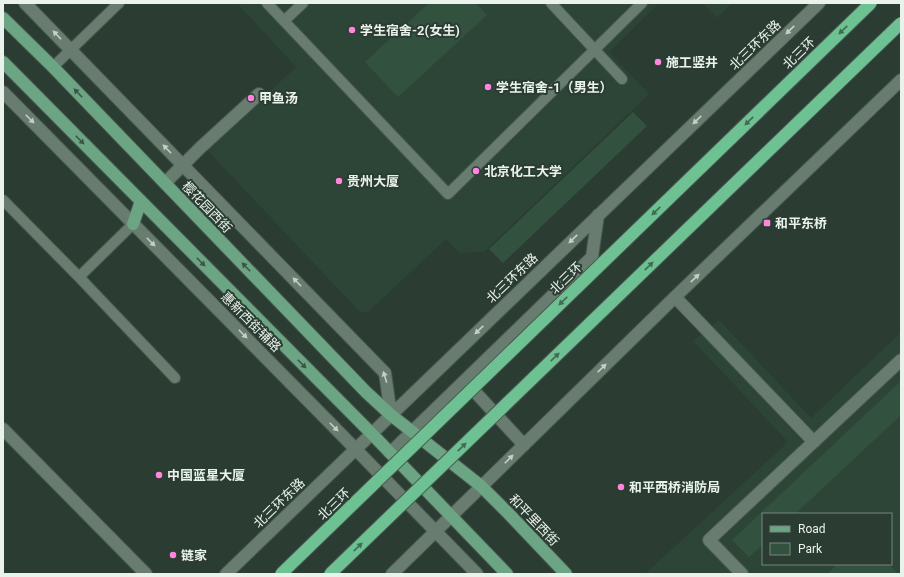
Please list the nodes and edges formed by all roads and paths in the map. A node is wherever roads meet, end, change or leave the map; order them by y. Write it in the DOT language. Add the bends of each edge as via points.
graph roads {
  1 [pos="25,3"];
  2 [pos="119,3"];
  3 [pos="267,3"];
  4 [pos="303,3"];
  5 [pos="551,3"];
  6 [pos="642,3"];
  7 [pos="819,3"];
  8 [pos="871,3"];
  9 [pos="3,18"];
  10 [pos="284,21"];
  11 [pos="901,23"];
  12 [pos="71,49"];
  13 [pos="594,50"];
  14 [pos="3,62"];
  15 [pos="53,67"];
  16 [pos="622,79"];
  17 [pos="901,80"];
  18 [pos="3,92"];
  19 [pos="259,94"];
  20 [pos="183,164"];
  21 [pos="165,183"];
  22 [pos="3,200"];
  23 [pos="141,201"];
  24 [pos="598,215"];
  25 [pos="134,224"];
  26 [pos="78,277"];
  27 [pos="675,297"];
  28 [pos="901,360"];
  29 [pos="175,378"];
  30 [pos="464,380"];
  31 [pos="391,415"];
  32 [pos="3,429"];
  33 [pos="412,431"];
  34 [pos="372,434"];
  35 [pos="814,442"];
  36 [pos="524,445"];
  37 [pos="356,449"];
  38 [pos="390,453"];
  39 [pos="481,486"];
  40 [pos="451,516"];
  41 [pos="435,531"];
  42 [pos="146,574"];
  43 [pos="226,574"];
  44 [pos="281,574"];
  45 [pos="330,574"];
  46 [pos="392,574"];
  47 [pos="477,574"];
  48 [pos="507,574"];
  49 [pos="566,574"];
  50 [pos="742,574"];
  12 -- 1 [label="street, one-way"];
  2 -- 12 [label="lane"];
  3 -- 10 [label="lane"];
  4 -- 10 [label="lane"];
  5 -- 13 [label="lane"];
  6 -- 13 [label="lane"];
  7 -- 24 [label="street, 北三环东路, one-way"];
  8 -- 44 [label="highway, 北三环, one-way, bridge"];
  9 -- 15 [label="main road, 樱花园西街"];
  10 -- 13 [label="lane" via="448,194"];
  45 -- 11 [label="highway, one-way, bridge"];
  12 -- 15 [label="lane"];
  20 -- 12 [label="street, one-way"];
  13 -- 16 [label="lane"];
  14 -- 23 [label="main road, one-way"];
  21 -- 15 [label="main road, 樱花园西街, one-way"];
  27 -- 17 [label="street, one-way"];
  18 -- 25 [label="street, 惠新西街辅路, one-way"];
  19 -- 20 [label="street"];
  20 -- 21 [label="street"];
  31 -- 20 [label="street, one-way" via="385,373"];
  31 -- 21 [label="main road, 樱花园西街, one-way"];
  22 -- 26 [label="lane"];
  23 -- 25 [label="main road"];
  23 -- 34 [label="main road, one-way"];
  24 -- 30 [label="street" via="592,257"];
  24 -- 31 [label="street, 北三环东路, one-way"];
  25 -- 26 [label="lane"];
  25 -- 37 [label="street, 惠新西街辅路, one-way"];
  26 -- 29 [label="lane"];
  27 -- 35 [label="street"];
  36 -- 27 [label="street, one-way"];
  28 -- 35 [label="street"];
  30 -- 33 [label="street"];
  30 -- 36 [label="street"];
  31 -- 33 [label="main road, 樱花园西街"];
  31 -- 34 [label="street, 北三环东路"];
  32 -- 42 [label="street"];
  33 -- 38 [label="street"];
  33 -- 39 [label="main road, 和平里西街"];
  34 -- 37 [label="street, 北三环东路"];
  34 -- 38 [label="main road"];
  35 -- 50 [label="street" via="709,540"];
  39 -- 36 [label="street, one-way"];
  37 -- 41 [label="street, 惠新西街辅路"];
  37 -- 43 [label="street, 北三环东路"];
  38 -- 40 [label="main road"];
  39 -- 40 [label="street"];
  39 -- 49 [label="main road, 和平里西街"];
  40 -- 41 [label="street"];
  40 -- 48 [label="main road"];
  41 -- 46 [label="street"];
  41 -- 47 [label="street, 惠新西街辅路"];
}
